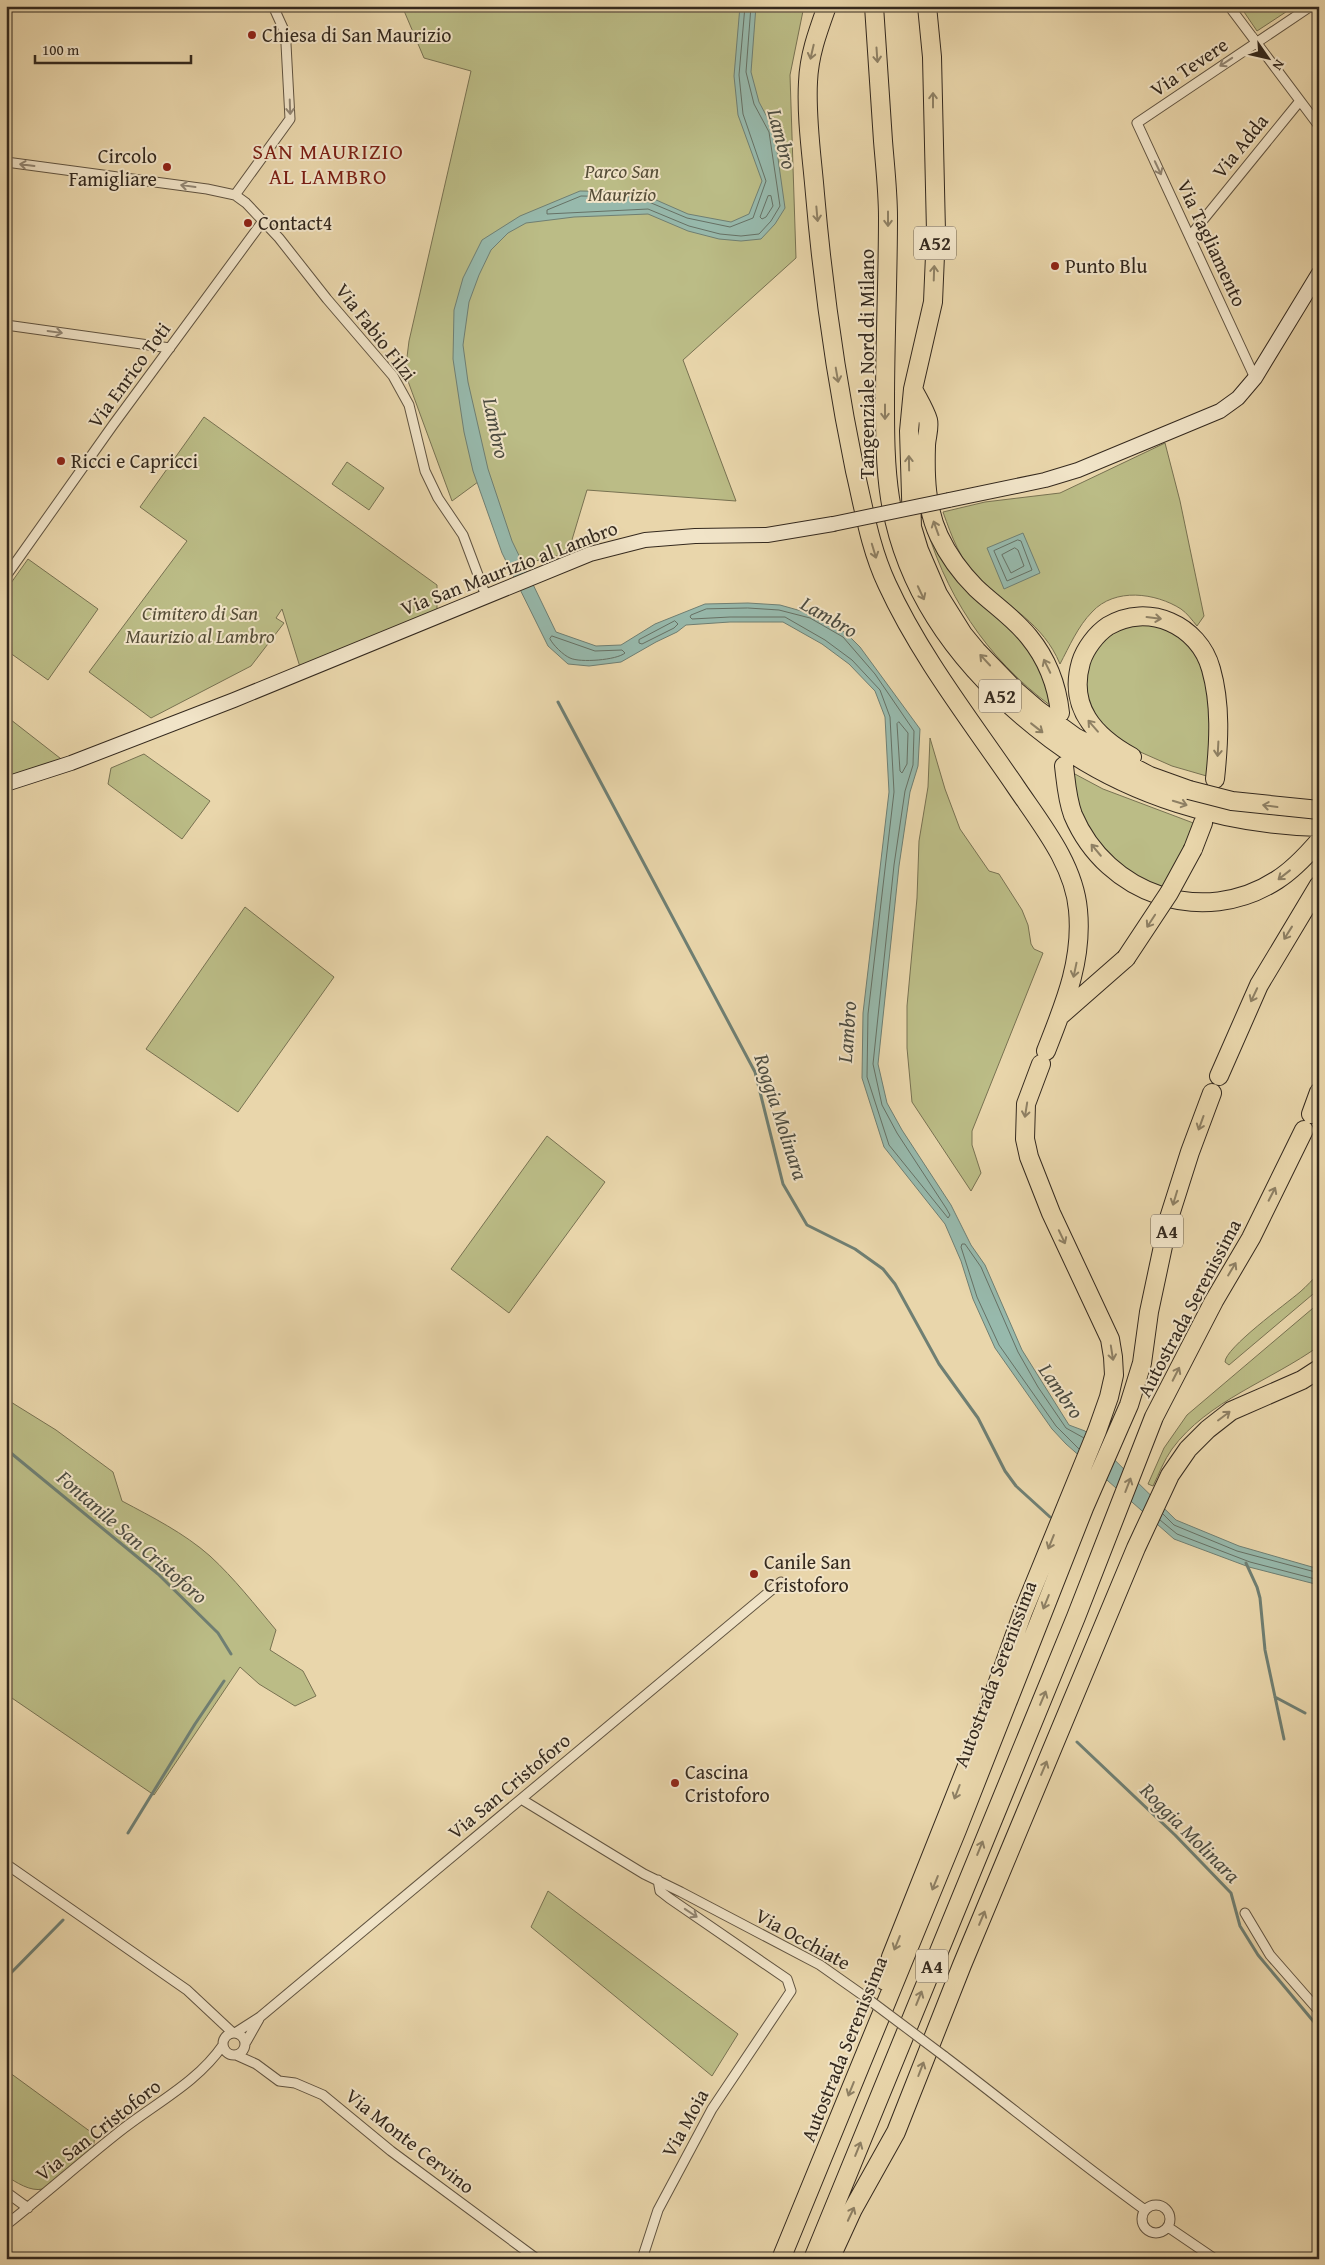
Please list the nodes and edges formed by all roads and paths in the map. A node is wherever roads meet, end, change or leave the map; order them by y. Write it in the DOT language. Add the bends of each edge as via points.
graph roads {
  1 [pos="274,6"];
  2 [pos="827,6"];
  3 [pos="874,6"];
  4 [pos="927,6"];
  5 [pos="1229,6"];
  6 [pos="1311,6"];
  7 [pos="1255,43"];
  8 [pos="1299,102"];
  9 [pos="1137,123"];
  10 [pos="1319,126"];
  11 [pos="6,162"];
  12 [pos="236,195"];
  13 [pos="263,221"];
  14 [pos="1190,236"];
  15 [pos="1319,273"];
  16 [pos="6,325"];
  17 [pos="170,348"];
  18 [pos="1255,378"];
  19 [pos="913,389"];
  20 [pos="6,576"];
  21 [pos="486,596"];
  22 [pos="1060,713"];
  23 [pos="1064,766"];
  24 [pos="1215,779"];
  25 [pos="1184,783"];
  26 [pos="6,784"];
  27 [pos="1319,810"];
  28 [pos="1251,822"];
  29 [pos="1203,823"];
  30 [pos="1319,827"];
  31 [pos="1319,834"];
  32 [pos="1319,841"];
  33 [pos="1319,885"];
  34 [pos="1060,1016"];
  35 [pos="1219,1076"];
  36 [pos="1319,1092"];
  37 [pos="1212,1093"];
  38 [pos="1311,1114"];
  39 [pos="1304,1130"];
  40 [pos="1319,1369"];
  41 [pos="781,1582"];
  42 [pos="521,1800"];
  43 [pos="6,1864"];
  44 [pos="658,1880"];
  45 [pos="1245,1913"];
  46 [pos="1319,2011"];
  47 [pos="260,2017"];
  48 [pos="218,2022"];
  49 [pos="234,2033"];
  50 [pos="224,2043"];
  51 [pos="245,2044"];
  52 [pos="869,2044"];
  53 [pos="234,2055"];
  54 [pos="211,2063"];
  55 [pos="256,2064"];
  56 [pos="6,2192"];
  57 [pos="28,2208"];
  58 [pos="1145,2210"];
  59 [pos="6,2225"];
  60 [pos="1168,2227"];
  61 [pos="537,2259"];
  62 [pos="642,2259"];
  63 [pos="781,2259"];
  64 [pos="813,2259"];
  65 [pos="830,2259"];
  66 [pos="1215,2259"];
  1 -- 12 [label="street, one-way" via="286,44 290,119"];
  2 -- 34 [label="highway, one-way" via="810,59 808,111 827,315 869,535 886,582 913,633 1065,864 1078,910 1078,949 1073,981"];
  3 -- 28 [label="highway, Tangenziale Nord di Milano / A52, one-way" via="888,213 887,470 898,534 922,596 938,625 976,673 1033,726 1076,756 1142,790 1214,814"];
  19 -- 4 [label="highway, A52, one-way" via="933,302 936,240 932,57"];
  5 -- 7 [label="street"];
  6 -- 7 [label="street, Via Tevere"];
  7 -- 8 [label="street"];
  7 -- 9 [label="street, Via Tevere, one-way"];
  8 -- 10 [label="street"];
  8 -- 14 [label="street, Via Adda"];
  9 -- 14 [label="street, Via Tagliamento, one-way"];
  12 -- 11 [label="street, one-way"];
  12 -- 13 [label="street, Via Fabio Filzi"];
  13 -- 17 [label="street, Via Enrico Toti"];
  13 -- 21 [label="street, Via Fabio Filzi" via="393,376 409,405 425,471 463,536"];
  14 -- 18 [label="street, Via Tagliamento"];
  15 -- 18 [label="main road, Via San Maurizio al Lambro"];
  16 -- 17 [label="street, one-way"];
  17 -- 20 [label="street, Via Enrico Toti"];
  18 -- 21 [label="main road, Via San Maurizio al Lambro, bridge" via="1238,398 1220,411 1078,470 1045,480 767,535 646,540 590,554"];
  22 -- 19 [label="highway, one-way" via="1050,673 1041,654 1016,622 962,572 938,534 926,489 928,421"];
  25 -- 19 [label="highway, A52, one-way" via="1150,776 1065,731 1016,691 963,634 938,594 912,527 909,432"];
  21 -- 26 [label="main road, Via San Maurizio al Lambro" via="234,700 72,763"];
  32 -- 23 [label="highway, one-way" via="1277,880 1241,897 1197,903 1162,896 1131,883 1092,847 1073,814"];
  25 -- 24 [label="highway, one-way" via="1125,753 1100,734 1084,714 1077,694 1082,657 1092,640 1123,619 1161,618 1192,634 1202,649 1211,668 1218,722"];
  27 -- 25 [label="highway, A52, one-way, bridge" via="1232,801"];
  28 -- 30 [label="highway, Tangenziale Nord di Milano / A52"];
  28 -- 31 [label="highway"];
  29 -- 34 [label="highway, one-way, bridge" via="1169,893 1126,958"];
  33 -- 35 [label="highway, one-way" via="1259,985"];
  34 -- 52 [label="highway, one-way" via="1026,1104 1024,1138 1051,1212 1110,1340 1114,1375 1109,1398 891,1957"];
  36 -- 38 [label="highway"];
  37 -- 52 [label="highway, Autostrada Serenissima / A4, one-way" via="1170,1218 1149,1312 1142,1363 1129,1405 1084,1508"];
  64 -- 39 [label="highway, Autostrada Serenissima / A4, one-way" via="1154,1417 1214,1300 1251,1238"];
  65 -- 40 [label="highway, one-way" via="853,2209 896,2132 962,1965 1136,1548 1170,1475 1188,1449 1231,1411 1302,1380"];
  41 -- 42 [label="street, Via San Cristoforo"];
  42 -- 44 [label="street, Via Occhiate"];
  42 -- 47 [label="street, Via San Cristoforo"];
  43 -- 48 [label="street" via="187,1990"];
  44 -- 58 [label="street, Via Occhiate, bridge" via="820,1965"];
  44 -- 62 [label="street, Via Moia, one-way" via="660,1890 669,1898 788,1979 791,1991 712,2109 658,2210"];
  45 -- 46 [label="street" via="1270,1955"];
  47 -- 49 [label="street, Via San Cristoforo"];
  47 -- 51 [label="street, Via San Cristoforo"];
  48 -- 49 [label="street"];
  48 -- 50 [label="street"];
  49 -- 50 [label="street" via="226,2036"];
  49 -- 51 [label="street" via="242,2036"];
  50 -- 53 [label="street" via="226,2051"];
  50 -- 54 [label="street, Via San Cristoforo"];
  51 -- 53 [label="street" via="242,2052"];
  51 -- 55 [label="street, Via Monte Cervino"];
  52 -- 63 [label="highway, Autostrada Serenissima / A4, one-way"];
  53 -- 54 [label="street, Via San Cristoforo"];
  53 -- 55 [label="street, Via Monte Cervino"];
  54 -- 57 [label="street, Via San Cristoforo" via="119,2132"];
  55 -- 61 [label="street, Via Monte Cervino" via="279,2081 295,2083 323,2095 391,2151"];
  56 -- 57 [label="street"];
  57 -- 59 [label="street, Via San Cristoforo"];
  58 -- 60 [label="street" via="1157,2205 1166,2209 1170,2218"];
  58 -- 60 [label="street" via="1141,2220 1147,2231 1160,2233"];
  60 -- 66 [label="street"];
}
